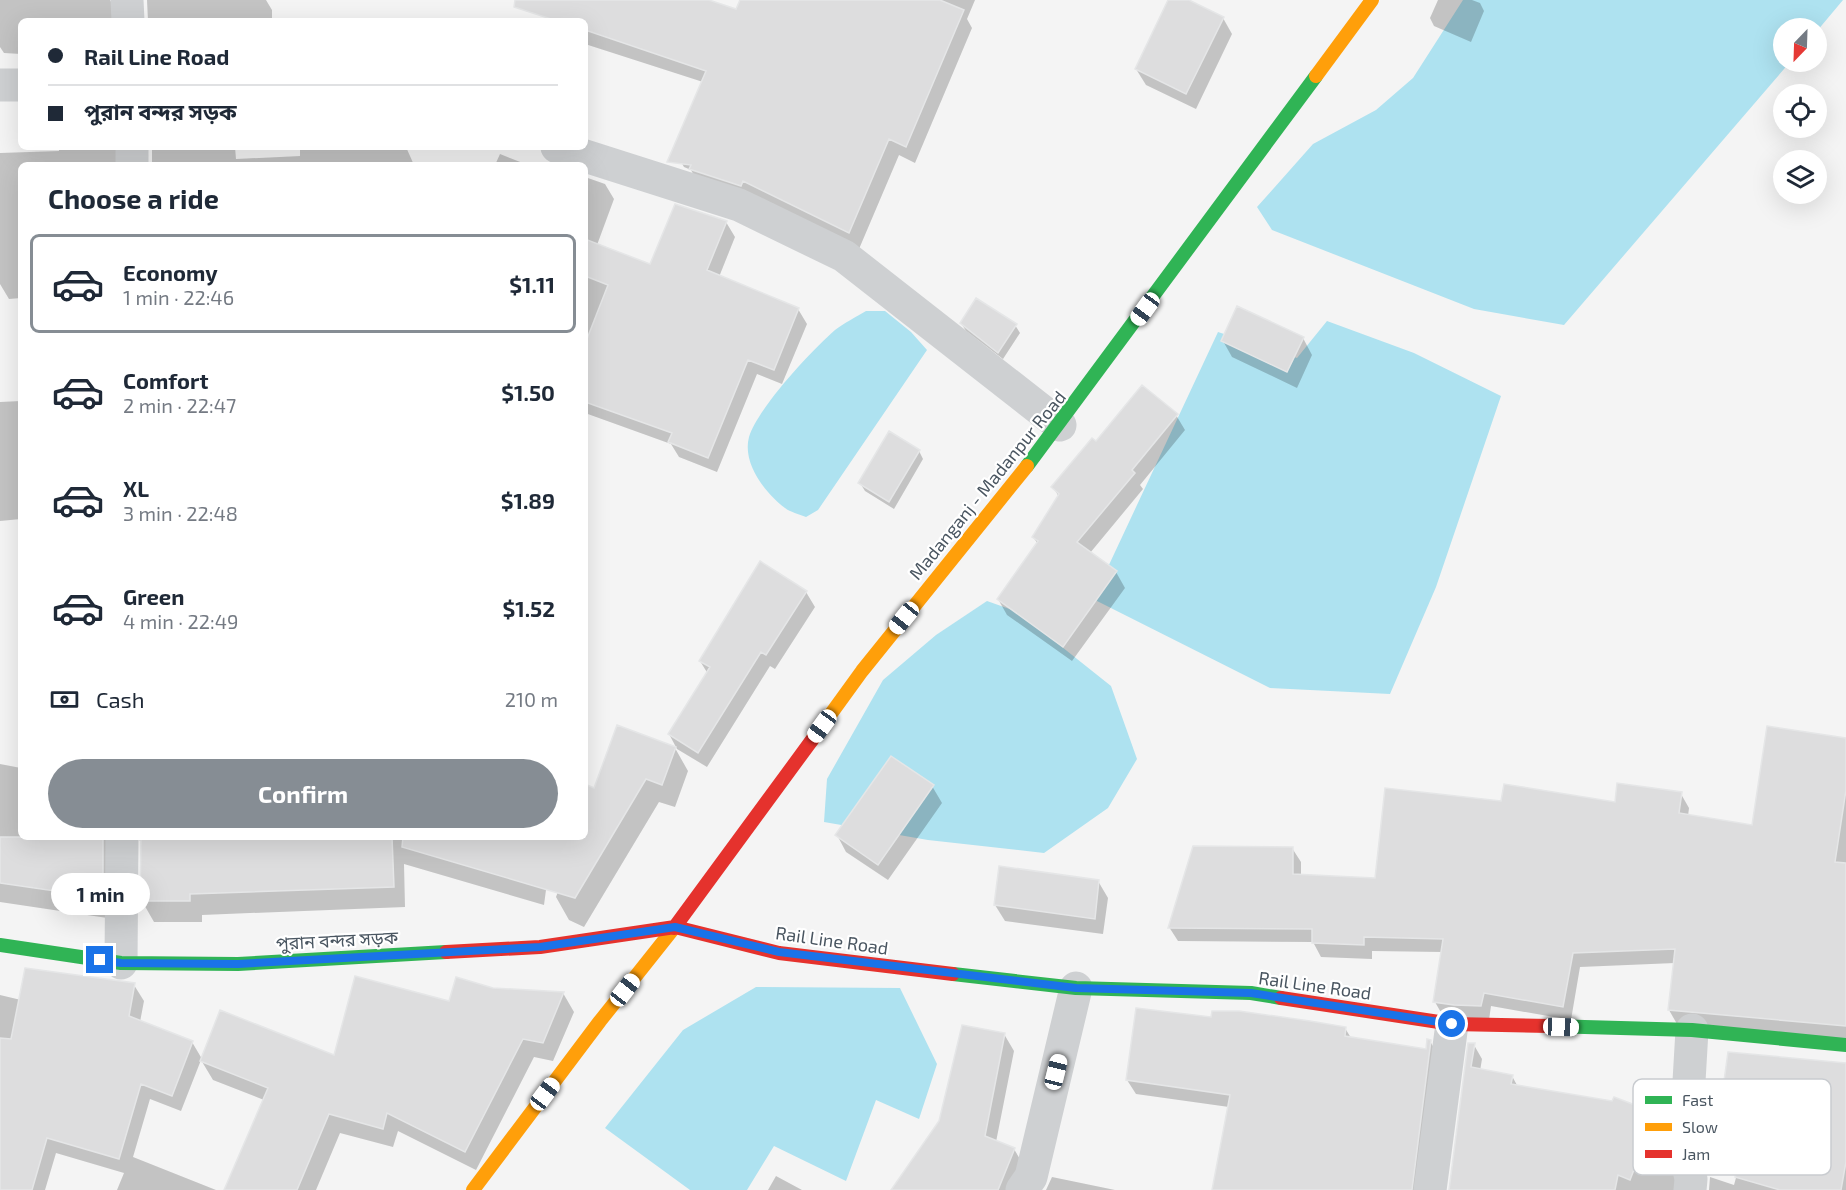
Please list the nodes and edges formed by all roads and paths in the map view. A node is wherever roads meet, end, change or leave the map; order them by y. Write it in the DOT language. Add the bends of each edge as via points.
graph roads {
  1 [pos="127,0"];
  2 [pos="1372,0"];
  3 [pos="128,18"];
  4 [pos="18,84"];
  5 [pos="0,85"];
  6 [pos="566,150"];
  7 [pos="1060,425"];
  8 [pos="122,840"];
  9 [pos="675,927"];
  10 [pos="0,945"];
  11 [pos="121,963"];
  12 [pos="1076,988"];
  13 [pos="1452,1024"];
  14 [pos="1692,1030"];
  15 [pos="1846,1045"];
  16 [pos="1689,1079"];
  17 [pos="1690,1175"];
  18 [pos="474,1190"];
  19 [pos="1022,1190"];
  20 [pos="1430,1190"];
  21 [pos="1690,1190"];
  1 -- 3 [label="street"];
  2 -- 7 [label="street, Madanganj - Madanpur Road"];
  4 -- 5 [label="street"];
  6 -- 7 [label="street" via="739,205 844,256"];
  7 -- 9 [label="street, Madanganj - Madanpur Road" via="862,671"];
  8 -- 11 [label="street"];
  9 -- 11 [label="street, পুরান বন্দর সড়ক" via="540,947 238,964"];
  9 -- 12 [label="street, Rail Line Road" via="779,952"];
  9 -- 18 [label="street, Madanganj - Madanpur Road"];
  10 -- 11 [label="street, পুরান বন্দর সড়ক"];
  12 -- 13 [label="street, Rail Line Road" via="1251,993"];
  12 -- 19 [label="street" via="1030,1177"];
  13 -- 14 [label="street, Rail Line Road"];
  13 -- 20 [label="street"];
  14 -- 15 [label="street, Rail Line Road"];
  14 -- 16 [label="street"];
  17 -- 21 [label="street"];
}
